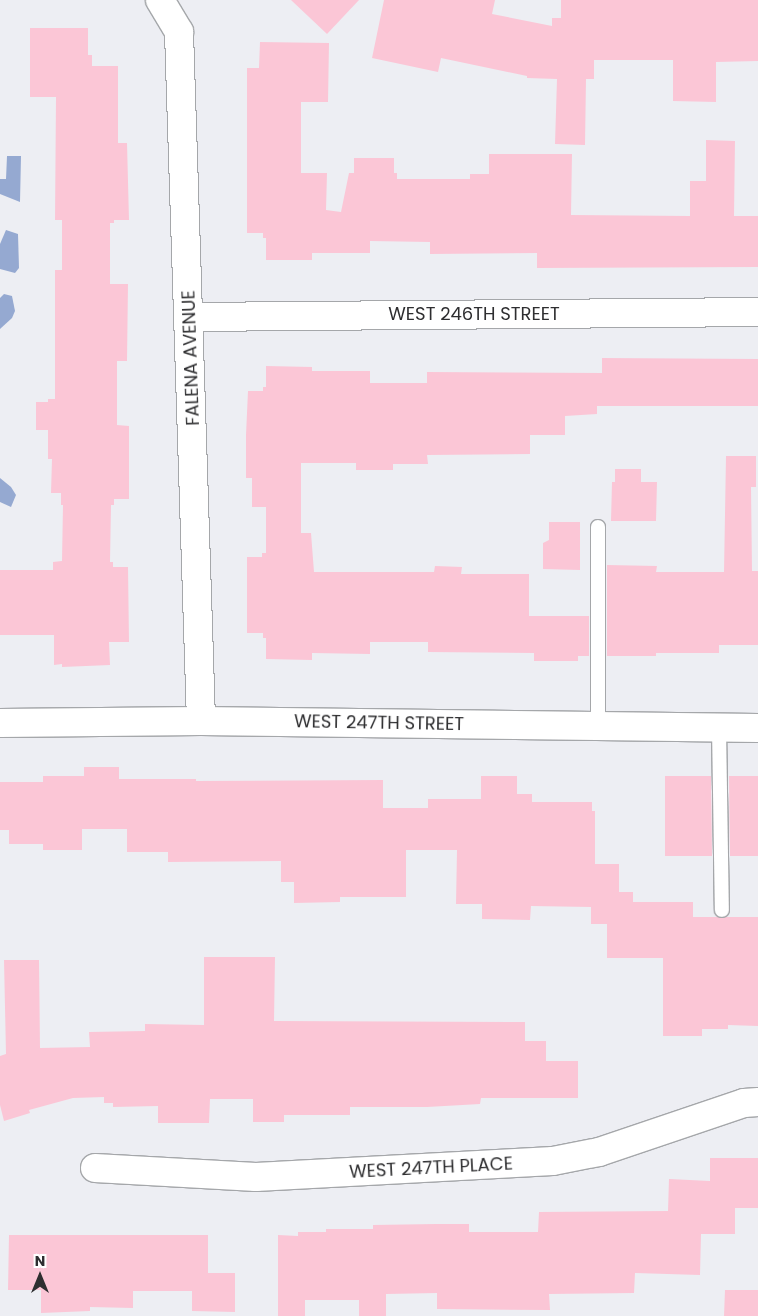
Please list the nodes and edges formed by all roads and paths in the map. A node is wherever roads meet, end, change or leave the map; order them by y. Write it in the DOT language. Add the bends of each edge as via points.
graph roads {
  1 [pos="160,0"];
  2 [pos="758,312"];
  3 [pos="190,317"];
  4 [pos="598,526"];
  5 [pos="201,721"];
  6 [pos="0,723"];
  7 [pos="598,726"];
  8 [pos="719,728"];
  9 [pos="758,728"];
  10 [pos="722,910"];
  11 [pos="758,1102"];
  12 [pos="94,1168"];
  1 -- 3 [label="street, FALENA AVENUE" via="179,32"];
  2 -- 3 [label="street, WEST 246TH STREET"];
  3 -- 5 [label="street, FALENA AVENUE"];
  4 -- 7 [label="lane"];
  5 -- 6 [label="street, WEST 247TH STREET"];
  5 -- 7 [label="street, WEST 247TH STREET"];
  7 -- 8 [label="street, WEST 247TH STREET"];
  8 -- 9 [label="street, WEST 247TH STREET"];
  8 -- 10 [label="lane"];
  11 -- 12 [label="street, WEST 247TH PLACE" via="744,1103 599,1152 552,1161 256,1177"];
}
